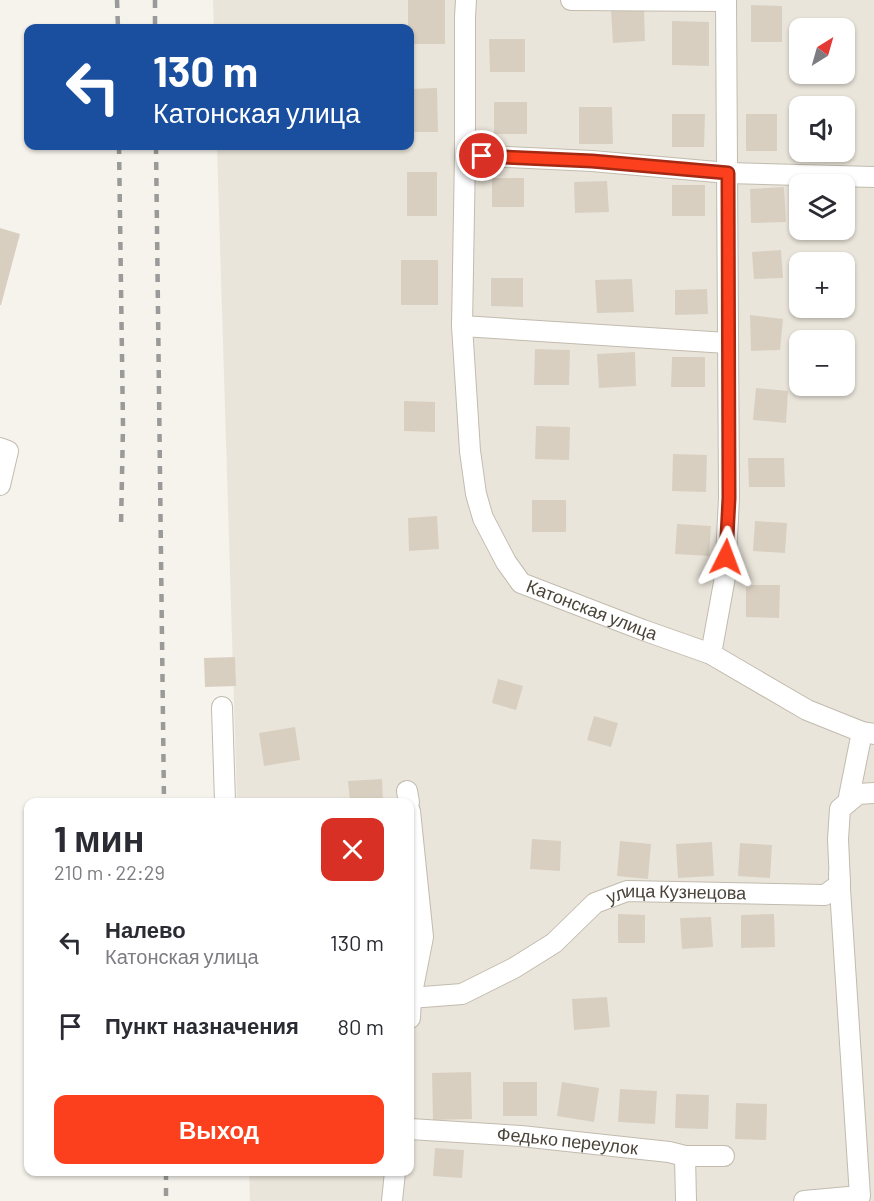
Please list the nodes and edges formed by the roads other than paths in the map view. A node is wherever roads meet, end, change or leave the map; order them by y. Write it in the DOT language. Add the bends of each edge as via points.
graph roads {
  1 [pos="466,0"];
  2 [pos="570,0"];
  3 [pos="726,0"];
  4 [pos="465,155"];
  5 [pos="728,173"];
  6 [pos="874,177"];
  7 [pos="462,326"];
  8 [pos="727,343"];
  9 [pos="0,448"];
  10 [pos="0,485"];
  11 [pos="711,654"];
  12 [pos="222,706"];
  13 [pos="868,733"];
  14 [pos="874,793"];
  15 [pos="225,798"];
  16 [pos="848,802"];
  17 [pos="414,855"];
  18 [pos="839,870"];
  19 [pos="414,979"];
  20 [pos="414,998"];
  21 [pos="414,1129"];
  22 [pos="685,1156"];
  23 [pos="724,1156"];
  24 [pos="395,1176"];
  25 [pos="392,1201"];
  26 [pos="686,1201"];
  27 [pos="804,1201"];
  1 -- 4 [label="street, Катонская улица"];
  2 -- 3 [label="street"];
  3 -- 5 [label="street"];
  4 -- 5 [label="street"];
  4 -- 7 [label="street, Катонская улица"];
  5 -- 6 [label="street"];
  5 -- 8 [label="street"];
  7 -- 8 [label="street"];
  7 -- 11 [label="street, Катонская улица" via="468,430 477,494 483,518 521,583"];
  8 -- 11 [label="street" via="729,498 724,577"];
  9 -- 10 [label="street" via="8,451"];
  11 -- 13 [label="street, Катонская улица" via="807,710"];
  12 -- 15 [label="street"];
  13 -- 16 [label="street, улица Кузнецова"];
  14 -- 16 [label="street" via="858,794"];
  16 -- 18 [label="street, улица Кузнецова" via="840,809"];
  17 -- 19 [label="street" via="423,937"];
  18 -- 20 [label="street, улица Кузнецова" via="840,884 825,895 627,891 595,903 554,943 514,968 462,994"];
  18 -- 27 [label="street" via="860,1196"];
  21 -- 22 [label="street, Федько переулок" via="521,1136"];
  22 -- 23 [label="street, Федько переулок"];
  22 -- 26 [label="street"];
  24 -- 25 [label="street"];
}
